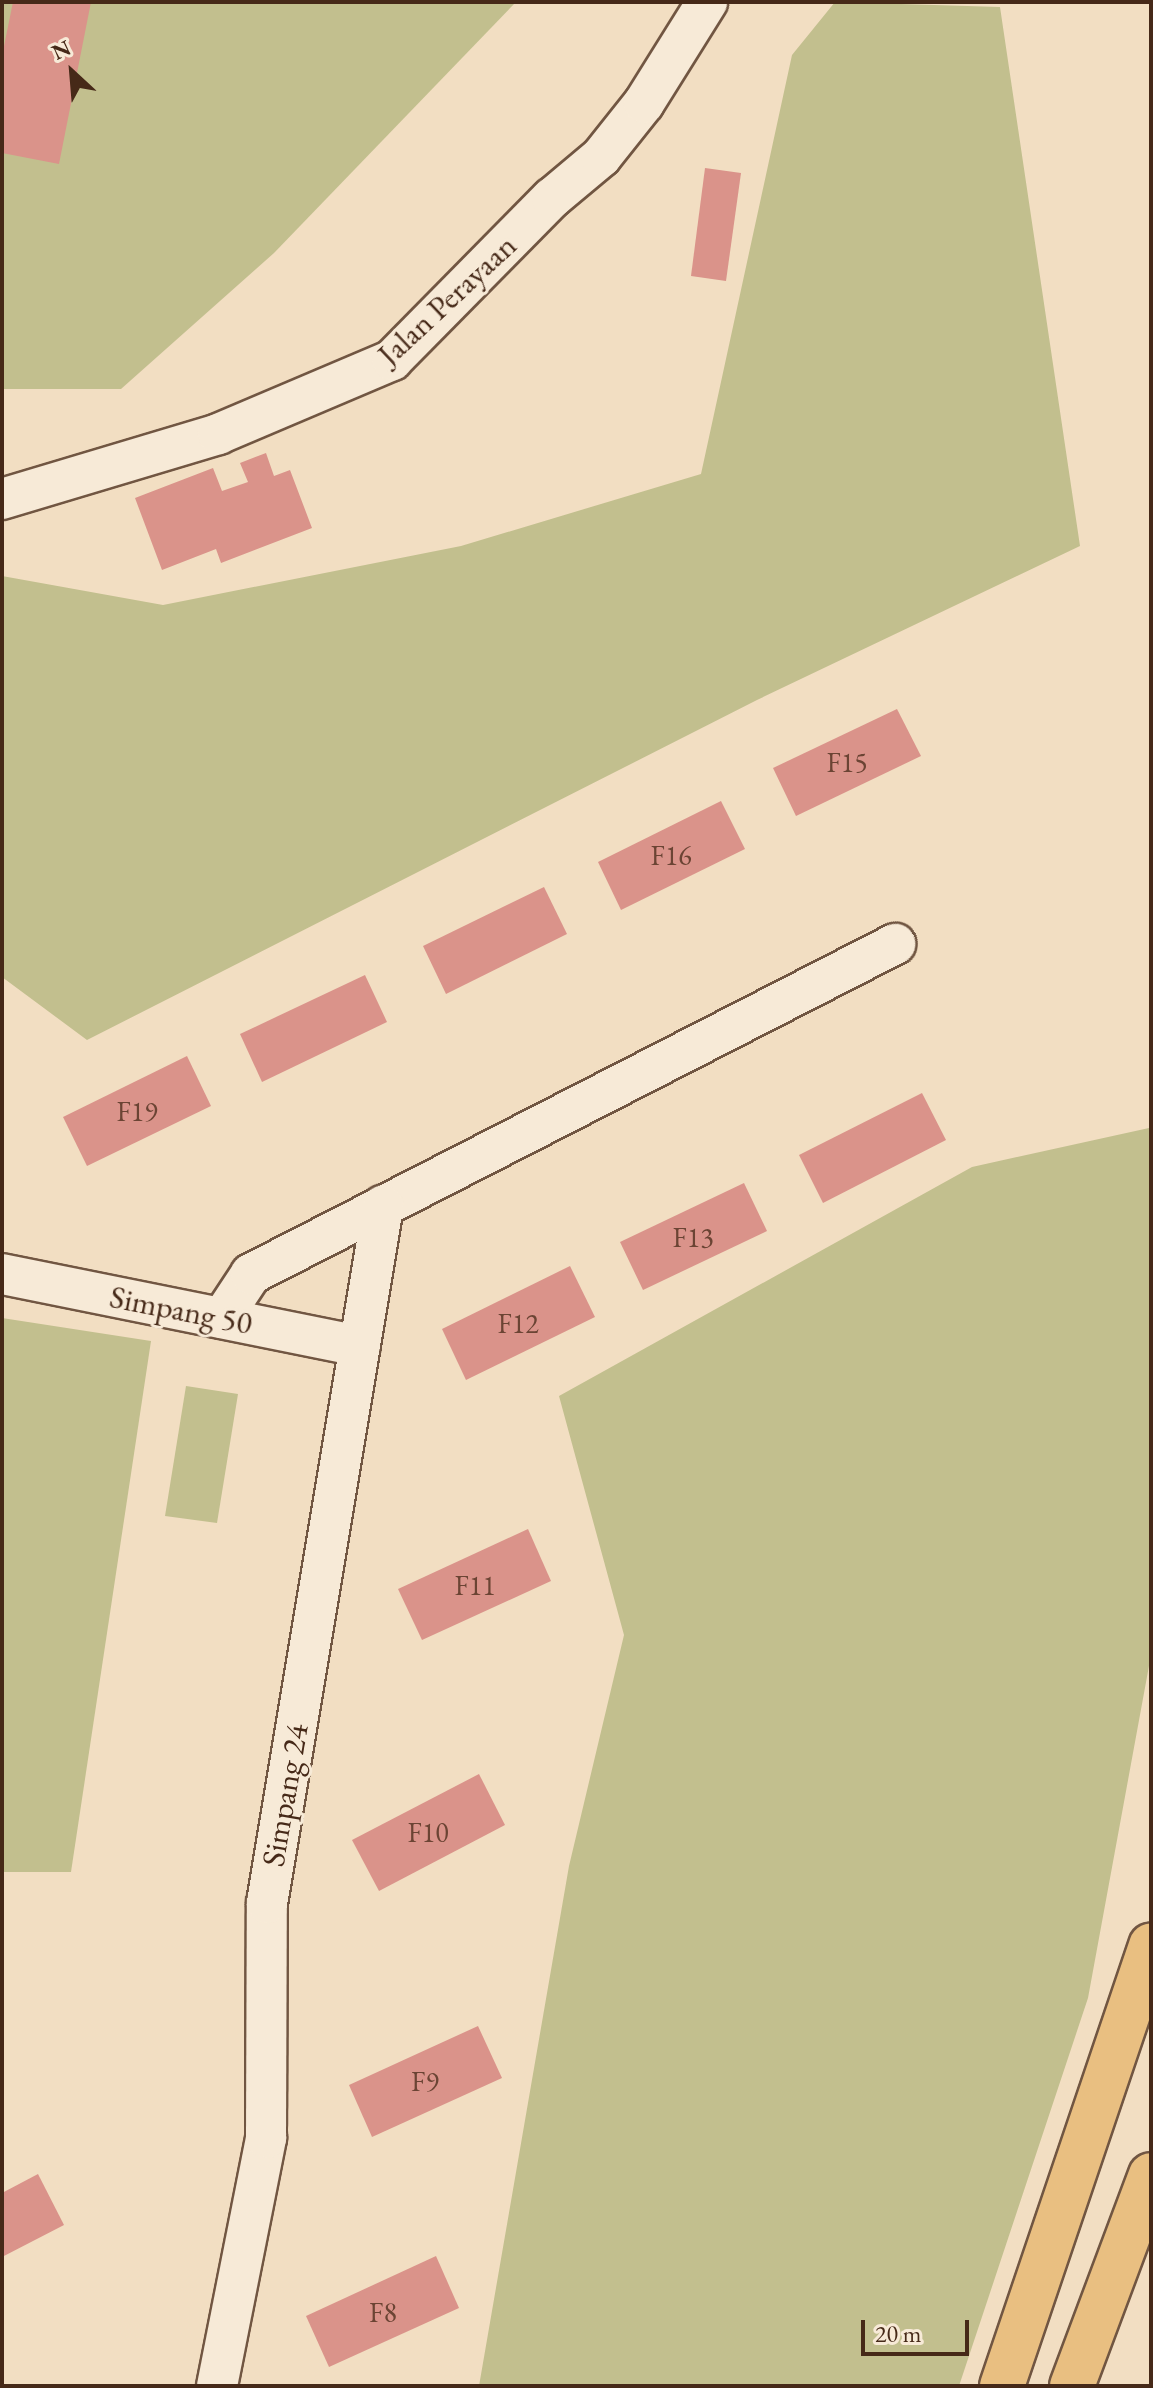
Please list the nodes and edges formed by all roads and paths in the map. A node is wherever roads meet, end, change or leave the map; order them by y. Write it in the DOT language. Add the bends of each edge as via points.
graph roads {
  1 [pos="707,2"];
  2 [pos="2,499"];
  3 [pos="895,944"];
  4 [pos="383,1206"];
  5 [pos="2,1274"];
  6 [pos="222,1318"];
  7 [pos="360,1346"];
  8 [pos="1148,1972"];
  9 [pos="1151,2175"];
  10 [pos="217,2386"];
  11 [pos="1002,2386"];
  12 [pos="1072,2386"];
  1 -- 2 [label="street, Jalan Perayaan" via="644,103 601,157 552,198 392,360 218,434"];
  3 -- 4 [label="street"];
  4 -- 6 [label="street" via="251,1274"];
  4 -- 7 [label="street, Simpang 24"];
  5 -- 6 [label="street, Simpang 50"];
  6 -- 7 [label="street, Simpang 50"];
  7 -- 10 [label="street, Simpang 24" via="267,1903 266,2138"];
  8 -- 11 [label="main road"];
  9 -- 12 [label="main road"];
}
